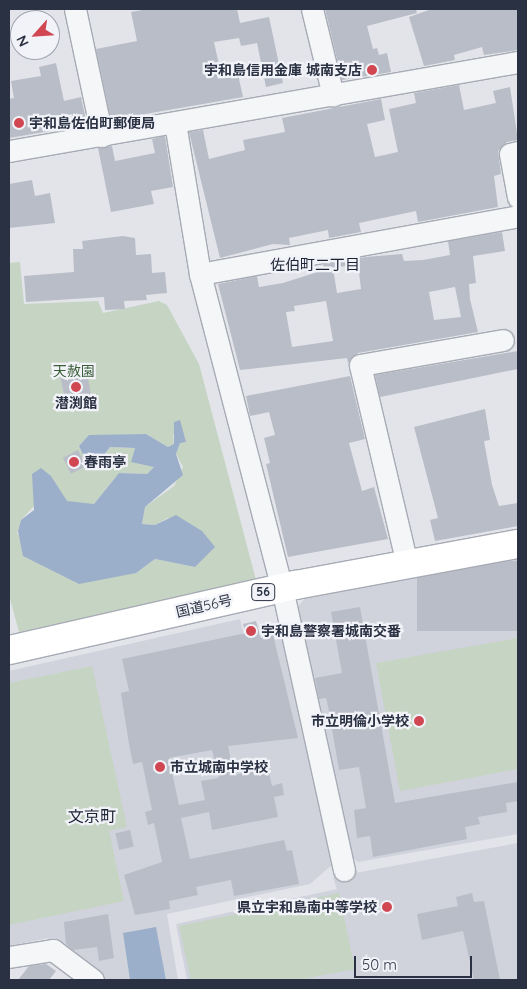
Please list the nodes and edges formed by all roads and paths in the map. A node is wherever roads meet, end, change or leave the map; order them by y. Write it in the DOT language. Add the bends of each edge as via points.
graph roads {
  1 [pos="75,9"];
  2 [pos="312,9"];
  3 [pos="518,62"];
  4 [pos="333,95"];
  5 [pos="175,123"];
  6 [pos="102,136"];
  7 [pos="9,151"];
  8 [pos="518,152"];
  9 [pos="518,197"];
  10 [pos="518,216"];
  11 [pos="200,274"];
  12 [pos="502,340"];
  13 [pos="518,544"];
  14 [pos="407,564"];
  15 [pos="282,588"];
  16 [pos="9,650"];
  17 [pos="344,870"];
  18 [pos="9,957"];
  19 [pos="93,980"];
  1 -- 6 [label="street"];
  2 -- 4 [label="street"];
  3 -- 4 [label="street"];
  4 -- 5 [label="street"];
  5 -- 6 [label="street"];
  5 -- 11 [label="street"];
  6 -- 7 [label="street"];
  8 -- 9 [label="street" via="510,154"];
  10 -- 11 [label="street"];
  11 -- 15 [label="street"];
  12 -- 14 [label="street" via="360,365"];
  13 -- 14 [label="highway, 国道56号 / 56"];
  14 -- 15 [label="highway, 国道56号 / 56"];
  15 -- 16 [label="highway, 国道56号 / 56"];
  15 -- 17 [label="street"];
  18 -- 19 [label="street" via="54,950"];
}
